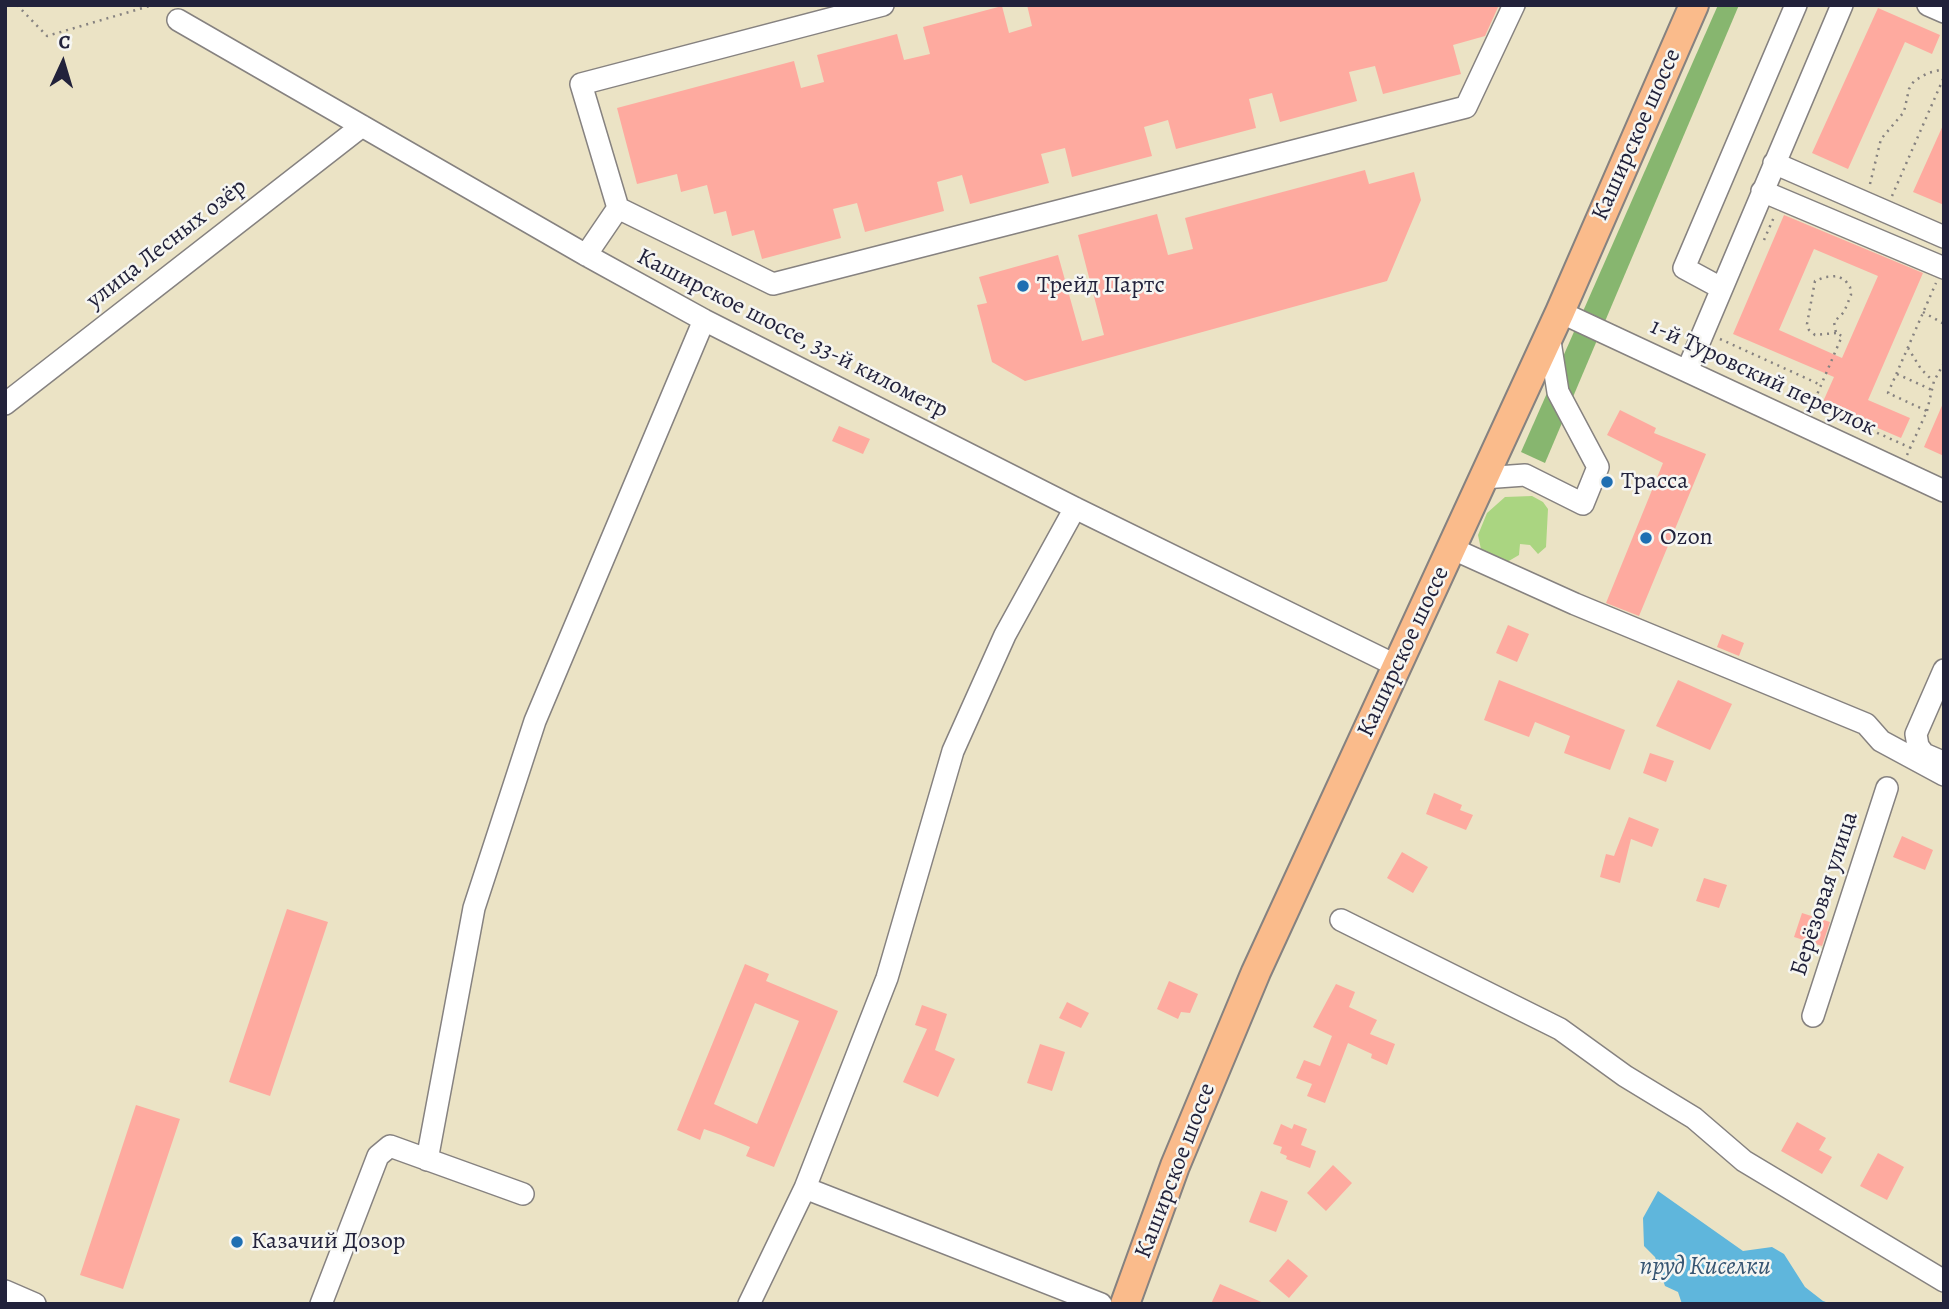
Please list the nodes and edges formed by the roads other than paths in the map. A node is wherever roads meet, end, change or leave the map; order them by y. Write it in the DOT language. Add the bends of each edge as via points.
graph roads {
  1 [pos="883,5"];
  2 [pos="1514,5"];
  3 [pos="1694,5"];
  4 [pos="1796,5"];
  5 [pos="1842,5"];
  6 [pos="1928,5"];
  7 [pos="1944,12"];
  8 [pos="178,20"];
  9 [pos="362,126"];
  10 [pos="1774,163"];
  11 [pos="1762,191"];
  12 [pos="618,208"];
  13 [pos="1944,237"];
  14 [pos="586,255"];
  15 [pos="1943,268"];
  16 [pos="1721,288"];
  17 [pos="704,320"];
  18 [pos="1554,323"];
  19 [pos="1687,371"];
  20 [pos="5,404"];
  21 [pos="1483,478"];
  22 [pos="1944,491"];
  23 [pos="1075,508"];
  24 [pos="1451,548"];
  25 [pos="1397,666"];
  26 [pos="1944,670"];
  27 [pos="1944,763"];
  28 [pos="1944,775"];
  29 [pos="1887,788"];
  30 [pos="1341,920"];
  31 [pos="1813,1016"];
  32 [pos="428,1160"];
  33 [pos="805,1188"];
  34 [pos="523,1194"];
  35 [pos="1944,1281"];
  36 [pos="5,1291"];
  37 [pos="35,1304"];
  38 [pos="321,1304"];
  39 [pos="749,1304"];
  40 [pos="1101,1304"];
  41 [pos="1125,1304"];
  1 -- 12 [label="street" via="581,84"];
  2 -- 12 [label="street" via="1466,107 773,284"];
  3 -- 18 [label="main road, Каширское шоссе"];
  4 -- 16 [label="street" via="1684,268"];
  5 -- 10 [label="street"];
  6 -- 7 [label="street"];
  8 -- 9 [label="street, Каширское шоссе, 33-й километр"];
  9 -- 14 [label="street, Каширское шоссе, 33-й километр"];
  9 -- 20 [label="street, улица Лесных озёр"];
  10 -- 11 [label="street"];
  10 -- 13 [label="street"];
  11 -- 15 [label="street"];
  11 -- 16 [label="street"];
  12 -- 14 [label="street"];
  14 -- 17 [label="street, Каширское шоссе, 33-й километр"];
  16 -- 19 [label="street"];
  17 -- 23 [label="street, Каширское шоссе, 33-й километр"];
  17 -- 32 [label="street" via="535,722 478,895"];
  18 -- 19 [label="street, 1-й Туровский переулок"];
  18 -- 21 [label="main road, Каширское шоссе"];
  18 -- 21 [label="street" via="1558,392 1598,467 1583,503 1525,475"];
  19 -- 22 [label="street, 1-й Туровский переулок"];
  21 -- 24 [label="main road, Каширское шоссе"];
  23 -- 25 [label="street, Каширское шоссе, 33-й километр"];
  23 -- 33 [label="street" via="1005,635 953,751 887,978"];
  24 -- 25 [label="main road, Каширское шоссе"];
  24 -- 28 [label="street" via="1866,724 1881,741"];
  25 -- 41 [label="main road, Каширское шоссе" via="1256,972 1175,1166"];
  26 -- 27 [label="street" via="1916,734 1924,754"];
  29 -- 31 [label="street, Берёзовая улица"];
  30 -- 35 [label="street" via="1560,1029 1694,1118 1744,1161"];
  32 -- 34 [label="street"];
  32 -- 38 [label="street" via="390,1146 378,1156"];
  33 -- 39 [label="street"];
  33 -- 40 [label="street"];
  36 -- 37 [label="street"];
}
